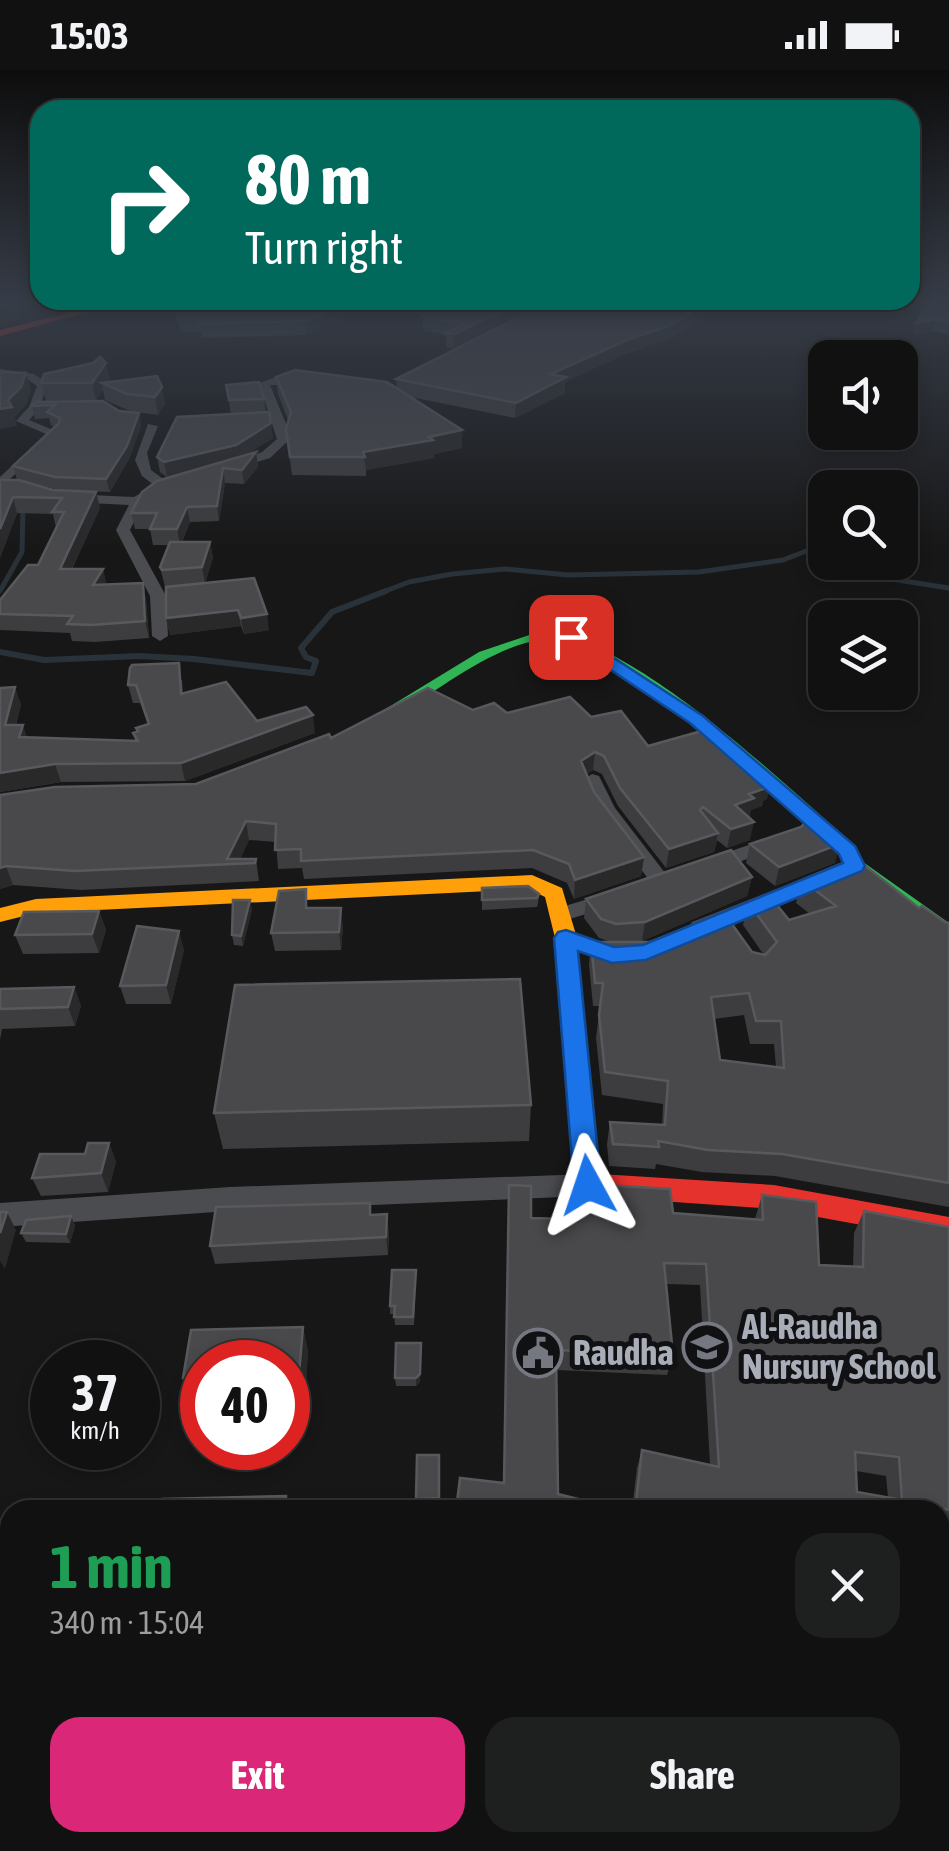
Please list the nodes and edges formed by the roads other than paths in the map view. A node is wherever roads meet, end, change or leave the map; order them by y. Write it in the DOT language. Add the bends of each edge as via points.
graph roads {
  1 [pos="44,385"];
  2 [pos="265,385"];
  3 [pos="34,408"];
  4 [pos="52,408"];
  5 [pos="278,418"];
  6 [pos="263,421"];
  7 [pos="153,424"];
  8 [pos="210,476"];
  9 [pos="194,479"];
  10 [pos="0,485"];
  11 [pos="164,485"];
  12 [pos="18,486"];
  13 [pos="51,496"];
  14 [pos="137,501"];
  15 [pos="158,596"];
  16 [pos="179,597"];
  17 [pos="160,636"];
  18 [pos="378,718"];
  19 [pos="592,780"];
  20 [pos="788,838"];
  21 [pos="855,866"];
  22 [pos="645,888"];
  23 [pos="0,915"];
  24 [pos="722,918"];
  25 [pos="563,926"];
  26 [pos="949,934"];
  27 [pos="675,939"];
  28 [pos="740,943"];
  29 [pos="597,950"];
  30 [pos="588,1185"];
  31 [pos="0,1215"];
  32 [pos="949,1228"];
  1 -- 3 [label="street"];
  2 -- 5 [label="street"];
  3 -- 4 [label="street"];
  3 -- 10 [label="street" via="22,421 54,432"];
  5 -- 6 [label="street"];
  5 -- 8 [label="street" via="284,430 276,447"];
  7 -- 11 [label="street" via="138,458"];
  9 -- 11 [label="street"];
  10 -- 12 [label="street"];
  11 -- 14 [label="street"];
  13 -- 14 [label="street"];
  14 -- 15 [label="street" via="123,530"];
  15 -- 16 [label="street"];
  15 -- 17 [label="street"];
  18 -- 21 [label="street" via="476,660 546,634 571,637 697,720 848,850"];
  19 -- 22 [label="street"];
  20 -- 22 [label="street"];
  21 -- 24 [label="street"];
  21 -- 26 [label="street"];
  22 -- 25 [label="street"];
  23 -- 25 [label="street" via="36,906 532,882 555,892"];
  24 -- 27 [label="street"];
  24 -- 28 [label="street"];
  25 -- 29 [label="street"];
  25 -- 30 [label="street"];
  30 -- 31 [label="street"];
  30 -- 32 [label="street" via="774,1197"];
}
